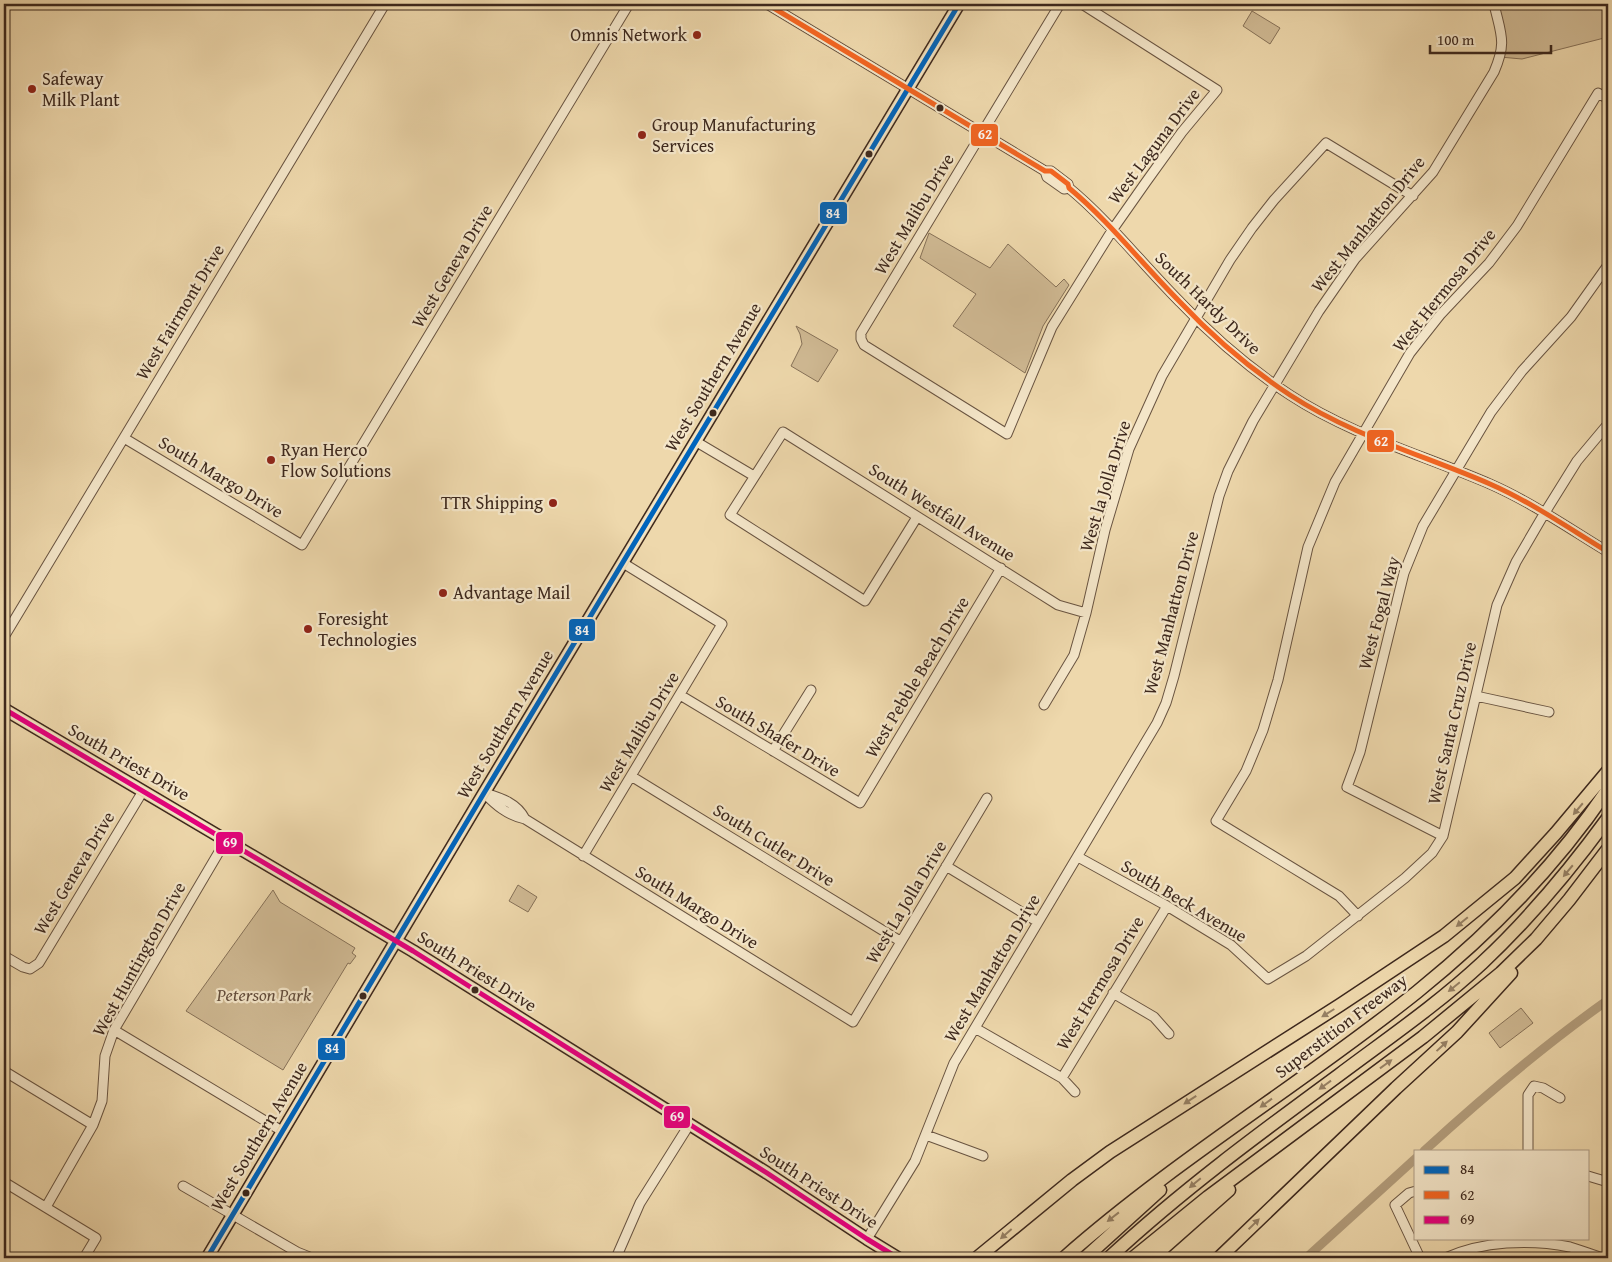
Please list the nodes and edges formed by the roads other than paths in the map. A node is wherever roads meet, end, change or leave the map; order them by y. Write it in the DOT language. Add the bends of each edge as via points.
graph roads {
  1 [pos="385,4"];
  2 [pos="629,4"];
  3 [pos="768,4"];
  4 [pos="959,4"];
  5 [pos="1060,4"];
  6 [pos="1082,4"];
  7 [pos="1494,4"];
  8 [pos="908,88"];
  9 [pos="1608,99"];
  10 [pos="982,132"];
  11 [pos="1413,196"];
  12 [pos="1113,230"];
  13 [pos="1608,264"];
  14 [pos="1196,318"];
  15 [pos="1275,384"];
  16 [pos="1608,424"];
  17 [pos="1007,434"];
  18 [pos="1363,434"];
  19 [pos="124,438"];
  20 [pos="695,441"];
  21 [pos="1455,471"];
  22 [pos="754,476"];
  23 [pos="1544,514"];
  24 [pos="917,517"];
  25 [pos="302,545"];
  26 [pos="1608,552"];
  27 [pos="623,563"];
  28 [pos="1001,568"];
  29 [pos="1086,613"];
  30 [pos="4,637"];
  31 [pos="811,690"];
  32 [pos="680,695"];
  33 [pos="1476,696"];
  34 [pos="1044,705"];
  35 [pos="4,709"];
  36 [pos="1549,712"];
  37 [pos="773,751"];
  38 [pos="1608,771"];
  39 [pos="631,776"];
  40 [pos="1608,789"];
  41 [pos="143,791"];
  42 [pos="484,793"];
  43 [pos="987,798"];
  44 [pos="860,803"];
  45 [pos="1608,818"];
  46 [pos="1443,836"];
  47 [pos="226,840"];
  48 [pos="1608,849"];
  49 [pos="584,856"];
  50 [pos="1078,857"];
  51 [pos="946,866"];
  52 [pos="1569,900"];
  53 [pos="1167,906"];
  54 [pos="1358,916"];
  55 [pos="1038,922"];
  56 [pos="396,940"];
  57 [pos="900,941"];
  58 [pos="4,956"];
  59 [pos="1268,979"];
  60 [pos="1113,993"];
  61 [pos="853,1022"];
  62 [pos="975,1028"];
  63 [pos="114,1030"];
  64 [pos="1169,1034"];
  65 [pos="4,1071"];
  66 [pos="1062,1078"];
  67 [pos="1075,1092"];
  68 [pos="1560,1098"];
  69 [pos="1250,1115"];
  70 [pos="688,1124"];
  71 [pos="93,1125"];
  72 [pos="282,1131"];
  73 [pos="926,1135"];
  74 [pos="1277,1146"];
  75 [pos="1528,1150"];
  76 [pos="983,1156"];
  77 [pos="1590,1177"];
  78 [pos="4,1182"];
  79 [pos="1608,1182"];
  80 [pos="182,1186"];
  81 [pos="1414,1192"];
  82 [pos="46,1207"];
  83 [pos="232,1216"];
  84 [pos="867,1239"];
  85 [pos="84,1258"];
  86 [pos="206,1258"];
  87 [pos="312,1258"];
  88 [pos="616,1258"];
  89 [pos="898,1258"];
  90 [pos="977,1258"];
  91 [pos="1064,1258"];
  92 [pos="1085,1258"];
  93 [pos="1109,1258"];
  94 [pos="1133,1258"];
  95 [pos="1152,1258"];
  96 [pos="1219,1258"];
  97 [pos="1420,1258"];
  98 [pos="1444,1258"];
  99 [pos="1603,1258"];
  1 -- 19 [label="street, West Fairmont Drive"];
  2 -- 25 [label="street, West Geneva Drive"];
  3 -- 8 [label="street, South Hardy Drive"];
  4 -- 8 [label="main road, West Southern Avenue"];
  5 -- 10 [label="street, West Malibu Drive"];
  6 -- 12 [label="street, West Laguna Drive" via="1217,90 1172,146"];
  7 -- 11 [label="street, West Manhatton Drive" via="1503,43 1494,72 1433,172"];
  8 -- 10 [label="street, South Hardy Drive"];
  8 -- 20 [label="main road, West Southern Avenue"];
  9 -- 18 [label="street, West Hermosa Drive" via="1598,93 1517,226 1410,354"];
  10 -- 12 [label="street, South Hardy Drive" via="1045,171 1046,177 1064,189 1068,188"];
  10 -- 17 [label="street, West Malibu Drive" via="861,333 861,339 864,345"];
  11 -- 14 [label="street, West la Jolla Drive" via="1326,143 1252,228"];
  11 -- 15 [label="street, West Manhatton Drive" via="1355,259"];
  12 -- 14 [label="street, South Hardy Drive"];
  12 -- 17 [label="street, West Laguna Drive" via="1052,327"];
  13 -- 21 [label="street, West Fogal Way" via="1571,317 1490,412"];
  14 -- 15 [label="street, South Hardy Drive" via="1232,353"];
  14 -- 29 [label="street, West la Jolla Drive" via="1162,376 1129,449 1105,530"];
  15 -- 18 [label="street, South Hardy Drive" via="1316,411"];
  15 -- 50 [label="street, West Manhatton Drive" via="1253,421 1219,496 1166,703 1149,738"];
  16 -- 23 [label="street, West Santa Cruz Drive" via="1578,461"];
  18 -- 21 [label="street, South Hardy Drive"];
  18 -- 54 [label="street, West Hermosa Drive" via="1335,482 1308,548 1278,680 1263,730 1246,771 1216,821 1339,896"];
  19 -- 25 [label="street, South Margo Drive"];
  19 -- 30 [label="street, West Fairmont Drive"];
  20 -- 22 [label="street"];
  20 -- 27 [label="main road, West Southern Avenue"];
  21 -- 23 [label="street, South Hardy Drive" via="1500,489"];
  21 -- 46 [label="street, West Fogal Way" via="1423,526 1404,573 1360,752 1347,787"];
  22 -- 24 [label="street, South Westfall Avenue" via="783,432"];
  22 -- 24 [label="street" via="730,516 865,601"];
  23 -- 26 [label="street, South Hardy Drive"];
  23 -- 33 [label="street, West Santa Cruz Drive" via="1496,605"];
  24 -- 28 [label="street, South Westfall Avenue"];
  27 -- 32 [label="street, West Malibu Drive" via="722,624"];
  27 -- 42 [label="main road, West Southern Avenue"];
  28 -- 29 [label="street, South Westfall Avenue" via="1058,605"];
  28 -- 44 [label="street, West Pebble Beach Drive"];
  29 -- 34 [label="street, West la Jolla Drive" via="1074,655"];
  31 -- 37 [label="street"];
  32 -- 37 [label="street, South Shafer Drive"];
  32 -- 39 [label="street, West Malibu Drive"];
  33 -- 36 [label="street"];
  33 -- 46 [label="street, West Santa Cruz Drive"];
  35 -- 41 [label="main road, South Priest Drive"];
  37 -- 44 [label="street, South Shafer Drive"];
  38 -- 90 [label="highway, one-way" via="1515,878 1444,936 1110,1152"];
  39 -- 49 [label="street, West Malibu Drive"];
  39 -- 57 [label="street, South Cutler Drive"];
  40 -- 69 [label="highway, Superstition Freeway, one-way" via="1527,890 1472,944 1377,1023"];
  41 -- 47 [label="main road, South Priest Drive"];
  41 -- 58 [label="street, West Geneva Drive" via="39,963 30,969 24,968"];
  42 -- 49 [label="street, South Margo Drive" via="497,806 525,819"];
  42 -- 56 [label="main road, West Southern Avenue"];
  43 -- 51 [label="street, West La Jolla Drive"];
  45 -- 93 [label="highway, one-way" via="1538,905 1481,963 1416,1017 1205,1175"];
  46 -- 54 [label="street, West Santa Cruz Drive" via="1432,853"];
  47 -- 56 [label="main road, South Priest Drive"];
  47 -- 63 [label="street, West Huntington Drive"];
  48 -- 52 [label="highway"];
  49 -- 61 [label="street, South Margo Drive"];
  50 -- 53 [label="street, South Beck Avenue"];
  50 -- 55 [label="street, West Manhatton Drive"];
  51 -- 55 [label="street"];
  51 -- 57 [label="street, West La Jolla Drive"];
  74 -- 52 [label="highway, one-way" via="1501,973"];
  96 -- 52 [label="highway, one-way" via="1463,1026 1513,971"];
  53 -- 59 [label="street, South Beck Avenue" via="1231,945"];
  53 -- 60 [label="street, West Hermosa Drive"];
  54 -- 59 [label="street, West Santa Cruz Drive" via="1306,956"];
  55 -- 62 [label="street, West Manhatton Drive"];
  56 -- 70 [label="main road, South Priest Drive"];
  56 -- 72 [label="main road, West Southern Avenue"];
  57 -- 61 [label="street, West La Jolla Drive"];
  60 -- 64 [label="street" via="1154,1017"];
  60 -- 66 [label="street, West Hermosa Drive"];
  62 -- 66 [label="street"];
  62 -- 73 [label="street, West Manhatton Drive" via="946,1079"];
  63 -- 71 [label="street, West Huntington Drive" via="105,1056 102,1101"];
  63 -- 72 [label="street"];
  65 -- 71 [label="street"];
  66 -- 67 [label="street"];
  68 -- 75 [label="street" via="1534,1086 1528,1095"];
  69 -- 91 [label="highway, Superstition Freeway, one-way" via="1100,1226"];
  69 -- 92 [label="highway" via="1155,1194"];
  70 -- 84 [label="main road, South Priest Drive"];
  70 -- 88 [label="street" via="640,1204"];
  71 -- 82 [label="street, West Huntington Drive"];
  72 -- 83 [label="main road, West Southern Avenue"];
  73 -- 76 [label="street"];
  73 -- 84 [label="street, West Manhatton Drive" via="915,1161"];
  74 -- 94 [label="highway"];
  74 -- 95 [label="highway"];
  77 -- 79 [label="street"];
  78 -- 82 [label="street"];
  80 -- 83 [label="street"];
  81 -- 97 [label="street" via="1395,1206"];
  82 -- 85 [label="street" via="96,1238"];
  83 -- 86 [label="main road, West Southern Avenue"];
  83 -- 87 [label="street"];
  84 -- 89 [label="main road, South Priest Drive"];
  98 -- 99 [label="street" via="1477,1248 1536,1244 1571,1248"];
}
